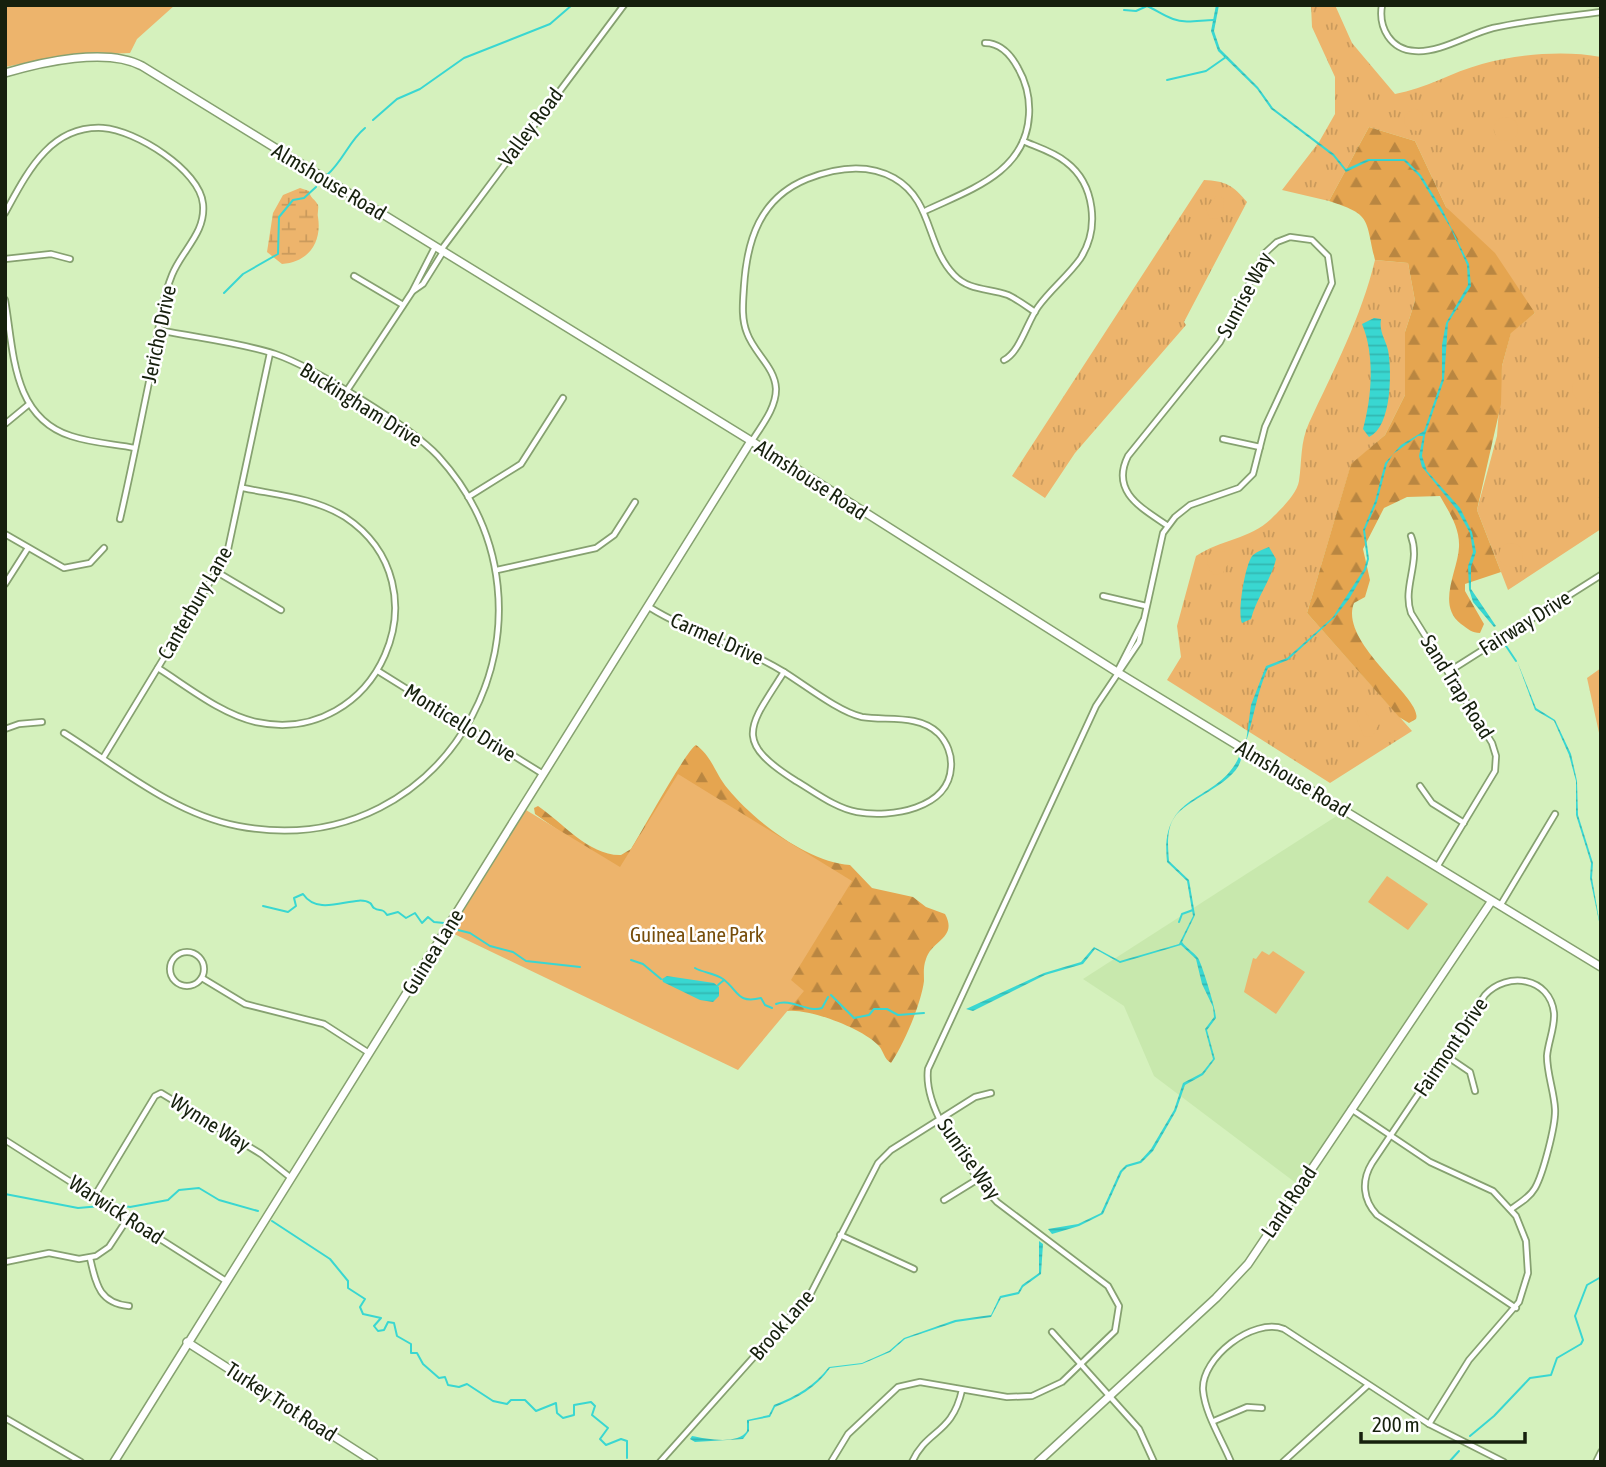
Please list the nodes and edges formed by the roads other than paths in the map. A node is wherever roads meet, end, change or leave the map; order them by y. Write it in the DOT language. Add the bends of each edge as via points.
graph roads {
  1 [pos="624,5"];
  2 [pos="1382,5"];
  3 [pos="1601,12"];
  4 [pos="985,43"];
  5 [pos="5,73"];
  6 [pos="1023,141"];
  7 [pos="925,211"];
  8 [pos="5,213"];
  9 [pos="439,250"];
  10 [pos="5,259"];
  11 [pos="70,259"];
  12 [pos="354,276"];
  13 [pos="412,292"];
  14 [pos="5,300"];
  15 [pos="403,305"];
  16 [pos="1035,312"];
  17 [pos="159,330"];
  18 [pos="271,353"];
  19 [pos="1004,360"];
  20 [pos="346,392"];
  21 [pos="563,398"];
  22 [pos="28,405"];
  23 [pos="5,424"];
  24 [pos="1223,439"];
  25 [pos="751,442"];
  26 [pos="1260,447"];
  27 [pos="135,448"];
  28 [pos="243,488"];
  29 [pos="468,497"];
  30 [pos="635,502"];
  31 [pos="120,519"];
  32 [pos="1168,526"];
  33 [pos="5,534"];
  34 [pos="1411,536"];
  35 [pos="28,548"];
  36 [pos="104,548"];
  37 [pos="497,570"];
  38 [pos="218,572"];
  39 [pos="1601,575"];
  40 [pos="5,584"];
  41 [pos="1103,596"];
  42 [pos="1146,606"];
  43 [pos="649,607"];
  44 [pos="281,610"];
  45 [pos="158,668"];
  46 [pos="378,671"];
  47 [pos="784,671"];
  48 [pos="1117,672"];
  49 [pos="1448,672"];
  50 [pos="42,722"];
  51 [pos="466,726"];
  52 [pos="5,729"];
  53 [pos="64,733"];
  54 [pos="103,758"];
  55 [pos="543,774"];
  56 [pos="1420,786"];
  57 [pos="1555,814"];
  58 [pos="1464,822"];
  59 [pos="1437,868"];
  60 [pos="1491,902"];
  61 [pos="1500,907"];
  62 [pos="1601,967"];
  63 [pos="202,978"];
  64 [pos="369,1053"];
  65 [pos="1445,1055"];
  66 [pos="1475,1091"];
  67 [pos="991,1093"];
  68 [pos="1351,1109"];
  69 [pos="940,1118"];
  70 [pos="1391,1136"];
  71 [pos="5,1140"];
  72 [pos="291,1178"];
  73 [pos="978,1179"];
  74 [pos="94,1196"];
  75 [pos="944,1199"];
  76 [pos="1511,1209"];
  77 [pos="128,1218"];
  78 [pos="840,1236"];
  79 [pos="90,1258"];
  80 [pos="5,1262"];
  81 [pos="914,1269"];
  82 [pos="226,1280"];
  83 [pos="129,1306"];
  84 [pos="1516,1308"];
  85 [pos="1052,1332"];
  86 [pos="187,1342"];
  87 [pos="1081,1366"];
  88 [pos="1368,1385"];
  89 [pos="962,1389"];
  90 [pos="1110,1396"];
  91 [pos="1262,1408"];
  92 [pos="5,1418"];
  93 [pos="1214,1420"];
  94 [pos="1429,1424"];
  95 [pos="1601,1452"];
  96 [pos="81,1462"];
  97 [pos="114,1462"];
  98 [pos="374,1462"];
  99 [pos="660,1462"];
  100 [pos="831,1462"];
  101 [pos="912,1462"];
  102 [pos="1038,1462"];
  103 [pos="1154,1462"];
  104 [pos="1231,1462"];
  105 [pos="1283,1462"];
  106 [pos="1504,1462"];
  107 [pos="1596,1462"];
  1 -- 9 [label="street, Valley Road"];
  2 -- 3 [label="street" via="1381,20 1388,37 1416,51 1494,28"];
  4 -- 6 [label="street" via="1003,49 1023,78 1029,110"];
  5 -- 9 [label="street, Almshouse Road" via="44,63 126,59"];
  6 -- 7 [label="street" via="999,173"];
  6 -- 16 [label="street" via="1068,163 1086,186 1092,212 1081,257"];
  7 -- 16 [label="street" via="943,259 956,276 967,285 1009,295"];
  7 -- 25 [label="street" via="899,181 856,168 804,180 764,213 748,249 743,310 746,332 773,375 775,394"];
  8 -- 17 [label="street, Jericho Drive" via="42,154 65,136 85,129 125,133 184,169 200,190 203,219 172,275"];
  9 -- 13 [label="street"];
  9 -- 13 [label="street" via="423,284"];
  9 -- 25 [label="street, Almshouse Road"];
  10 -- 11 [label="street" via="51,254"];
  12 -- 15 [label="street"];
  13 -- 15 [label="street"];
  14 -- 22 [label="street" via="20,390"];
  15 -- 20 [label="street"];
  16 -- 19 [label="street"];
  17 -- 18 [label="street, Buckingham Drive"];
  17 -- 27 [label="street, Jericho Drive"];
  18 -- 20 [label="street, Buckingham Drive"];
  18 -- 28 [label="street, Canterbury Lane"];
  20 -- 29 [label="street, Buckingham Drive" via="427,446"];
  21 -- 29 [label="street" via="521,464"];
  22 -- 23 [label="street"];
  22 -- 27 [label="street" via="48,425 72,436"];
  24 -- 26 [label="street"];
  25 -- 43 [label="street, Guinea Lane"];
  25 -- 48 [label="street, Almshouse Road"];
  26 -- 32 [label="street, Sunrise Way" via="1256,467 1245,483 1190,505"];
  26 -- 32 [label="street, Sunrise Way" via="1332,283 1328,256 1302,237 1283,239 1265,253 1220,342 1124,463 1122,481 1131,500"];
  27 -- 31 [label="street, Jericho Drive"];
  28 -- 38 [label="street, Canterbury Lane" via="230,544"];
  28 -- 46 [label="street" via="322,505 371,541 389,575 395,609 391,639"];
  29 -- 37 [label="street, Buckingham Drive"];
  30 -- 37 [label="street" via="614,536 596,548"];
  32 -- 42 [label="street, Sunrise Way"];
  33 -- 35 [label="street"];
  34 -- 49 [label="street, Sand Trap Road" via="1415,554 1409,606"];
  35 -- 36 [label="street" via="57,566 71,568 90,563"];
  35 -- 40 [label="street"];
  37 -- 51 [label="street, Buckingham Drive" via="500,614 494,663 482,699"];
  38 -- 44 [label="street"];
  38 -- 45 [label="street, Canterbury Lane"];
  39 -- 49 [label="street, Fairway Drive"];
  41 -- 42 [label="street"];
  42 -- 48 [label="street, Sunrise Way"];
  43 -- 47 [label="street, Carmel Drive"];
  43 -- 55 [label="street, Guinea Lane"];
  45 -- 46 [label="street" via="234,715 281,724 333,712 356,697"];
  45 -- 54 [label="street, Canterbury Lane"];
  46 -- 51 [label="street, Monticello Drive"];
  47 -- 47 [label="street, Carmel Drive" via="855,715 915,721 932,728 946,743 950,756 945,788 916,808 863,813 838,806 767,762 756,747 753,728"];
  48 -- 59 [label="street, Almshouse Road"];
  48 -- 69 [label="street, Sunrise Way" via="1096,706 933,1053 927,1084"];
  49 -- 58 [label="street, Sand Trap Road" via="1496,753 1492,777"];
  50 -- 52 [label="street"];
  51 -- 54 [label="street, Buckingham Drive" via="432,770 399,796 343,822 300,830 254,828 203,816"];
  51 -- 55 [label="street, Monticello Drive"];
  53 -- 54 [label="street, Buckingham Drive"];
  55 -- 64 [label="street, Guinea Lane"];
  56 -- 58 [label="street" via="1432,803"];
  57 -- 61 [label="street"];
  58 -- 59 [label="street, Sand Trap Road"];
  59 -- 60 [label="street, Almshouse Road"];
  60 -- 61 [label="street, Almshouse Road"];
  60 -- 68 [label="street, Land Road"];
  61 -- 62 [label="street, Almshouse Road"];
  63 -- 63 [label="street" via="204,965 197,954 183,952 173,959 170,969 178,982 189,986"];
  63 -- 64 [label="street" via="244,1004 324,1024"];
  64 -- 72 [label="street, Guinea Lane"];
  65 -- 66 [label="street" via="1470,1072"];
  65 -- 70 [label="street, Fairmont Drive"];
  65 -- 76 [label="street, Fairmont Drive" via="1496,985 1523,980 1549,998 1554,1016 1547,1058 1555,1115 1535,1188"];
  67 -- 69 [label="street, Brook Lane"];
  68 -- 70 [label="street"];
  68 -- 90 [label="street, Land Road" via="1248,1264"];
  69 -- 73 [label="street, Sunrise Way"];
  69 -- 78 [label="street, Brook Lane" via="878,1163"];
  70 -- 76 [label="street" via="1436,1165 1484,1185"];
  70 -- 84 [label="street, Fairmont Drive" via="1366,1176 1365,1192 1373,1210"];
  71 -- 74 [label="street, Warwick Road"];
  72 -- 74 [label="street, Wynne Way" via="261,1154 161,1093"];
  72 -- 82 [label="street, Guinea Lane"];
  73 -- 75 [label="street"];
  73 -- 87 [label="street, Sunrise Way" via="997,1202 1113,1292 1119,1307 1118,1326"];
  74 -- 77 [label="street, Warwick Road"];
  76 -- 84 [label="street" via="1524,1234 1529,1261"];
  77 -- 79 [label="street" via="109,1247"];
  77 -- 82 [label="street, Warwick Road"];
  78 -- 81 [label="street"];
  78 -- 99 [label="street, Brook Lane" via="811,1293"];
  79 -- 80 [label="street" via="49,1253"];
  79 -- 83 [label="street" via="102,1296 116,1305"];
  82 -- 86 [label="street, Guinea Lane"];
  84 -- 94 [label="street" via="1469,1360"];
  85 -- 87 [label="street"];
  86 -- 97 [label="street, Guinea Lane"];
  86 -- 98 [label="street, Turkey Trot Road"];
  87 -- 89 [label="street, Sunrise Way" via="1058,1385 1032,1396"];
  87 -- 90 [label="street"];
  88 -- 93 [label="street" via="1283,1329 1263,1325 1243,1334 1206,1373 1204,1394"];
  88 -- 94 [label="street"];
  88 -- 105 [label="street"];
  89 -- 100 [label="street, Sunrise Way" via="920,1382 898,1387 848,1434"];
  89 -- 101 [label="street" via="951,1419"];
  90 -- 102 [label="street, Land Road"];
  90 -- 103 [label="street" via="1139,1429"];
  91 -- 93 [label="street" via="1247,1407"];
  92 -- 96 [label="street"];
  93 -- 104 [label="street"];
  94 -- 106 [label="street"];
  95 -- 107 [label="street"];
}
